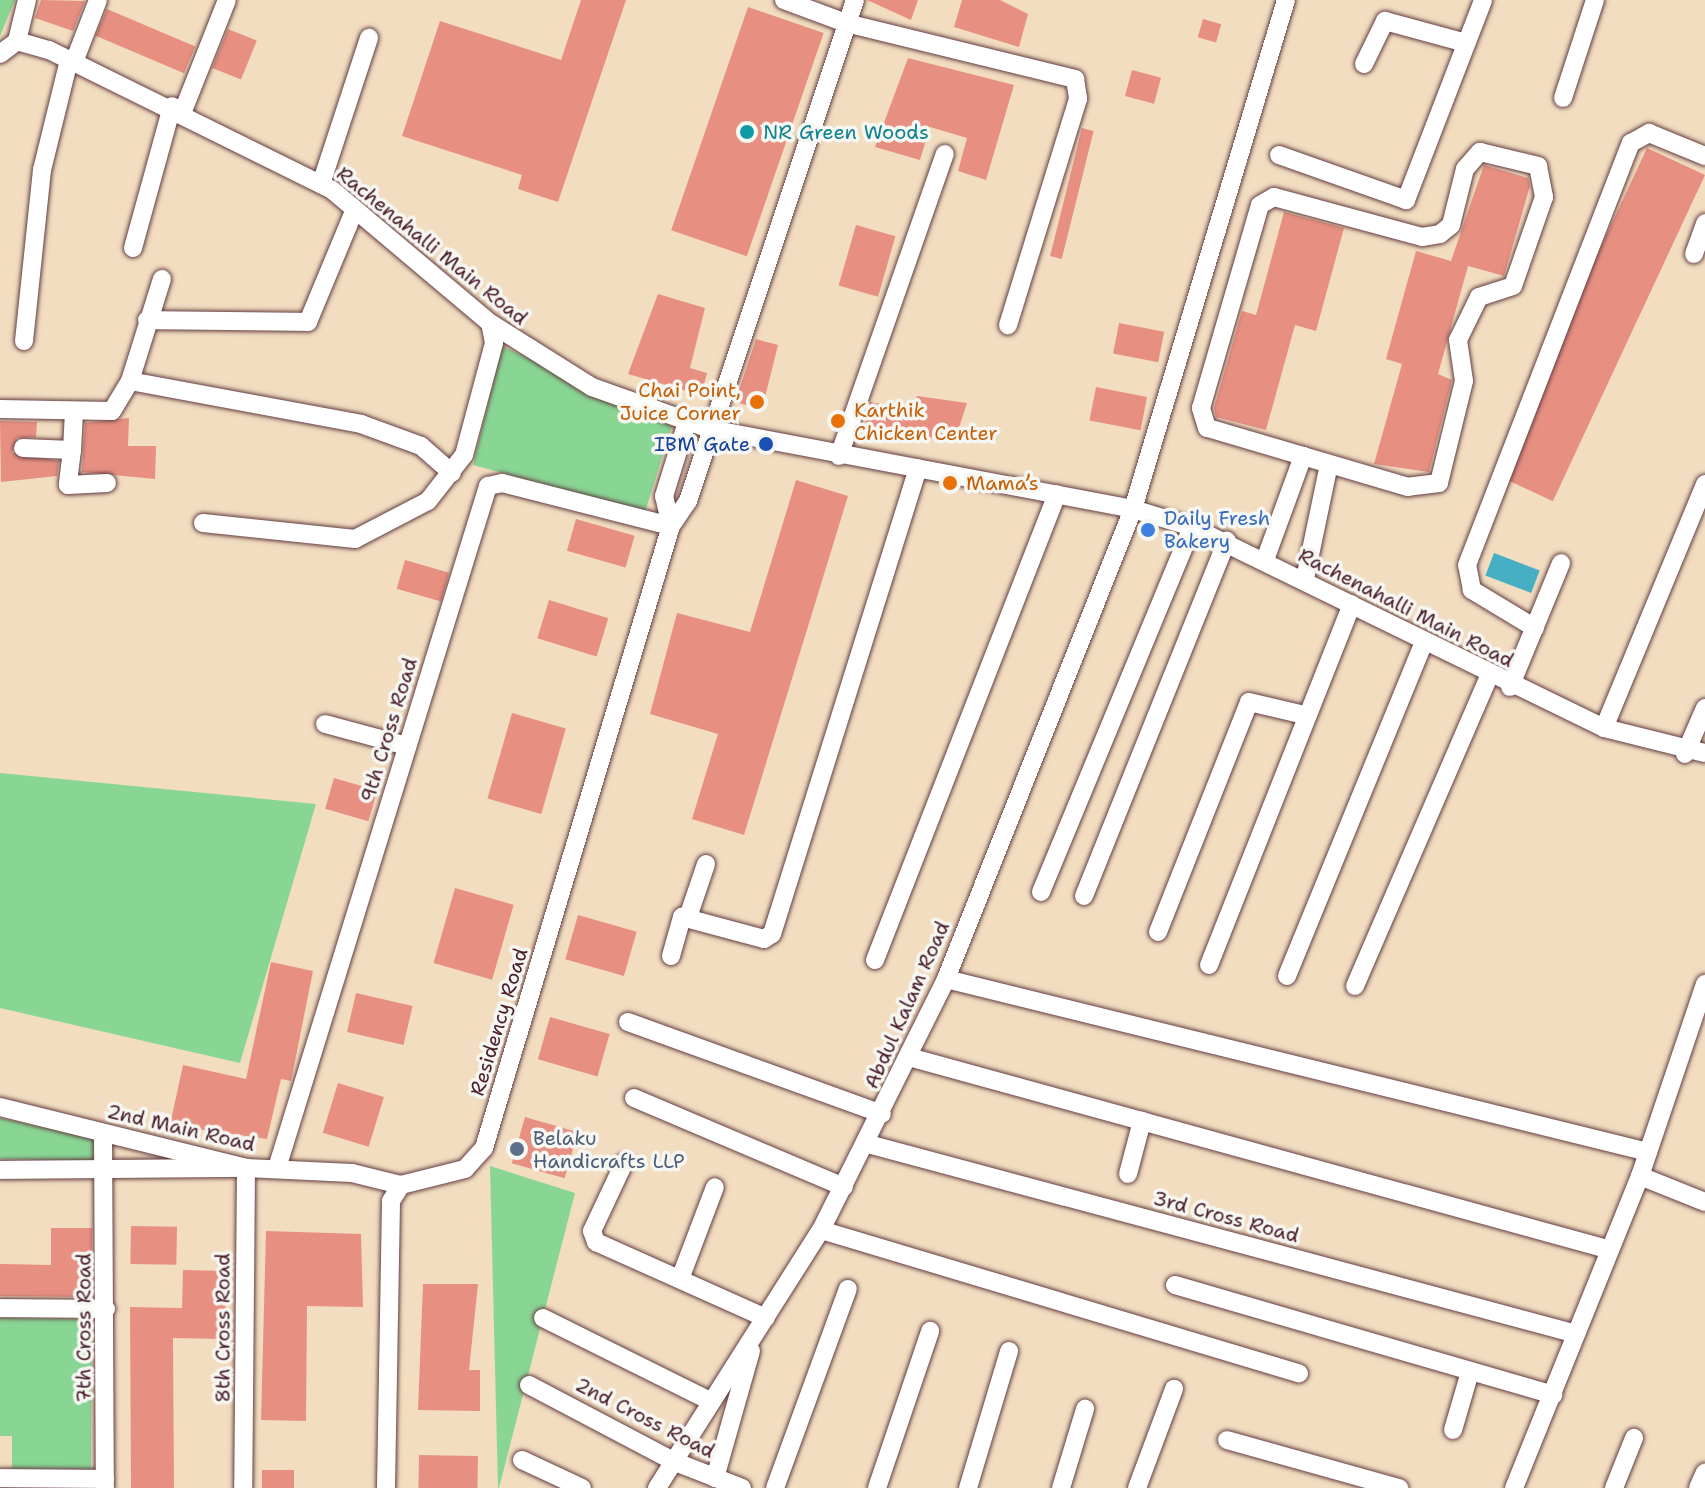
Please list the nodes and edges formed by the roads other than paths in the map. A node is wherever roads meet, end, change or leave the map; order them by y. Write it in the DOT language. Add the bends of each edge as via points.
graph roads {
  1 [pos="27,0"];
  2 [pos="98,0"];
  3 [pos="227,0"];
  4 [pos="784,0"];
  5 [pos="855,0"];
  6 [pos="1483,0"];
  7 [pos="1595,0"];
  8 [pos="1281,1"];
  9 [pos="846,23"];
  10 [pos="369,38"];
  11 [pos="17,41"];
  12 [pos="1466,43"];
  13 [pos="0,54"];
  14 [pos="72,61"];
  15 [pos="1364,64"];
  16 [pos="1563,98"];
  17 [pos="178,109"];
  18 [pos="945,154"];
  19 [pos="1279,155"];
  20 [pos="1705,156"];
  21 [pos="321,184"];
  22 [pos="355,209"];
  23 [pos="1705,223"];
  24 [pos="133,248"];
  25 [pos="1694,254"];
  26 [pos="162,279"];
  27 [pos="147,320"];
  28 [pos="490,323"];
  29 [pos="1008,325"];
  30 [pos="24,341"];
  31 [pos="130,381"];
  32 [pos="0,409"];
  33 [pos="74,412"];
  34 [pos="687,422"];
  35 [pos="710,429"];
  36 [pos="23,448"];
  37 [pos="72,450"];
  38 [pos="839,456"];
  39 [pos="1303,456"];
  40 [pos="1329,464"];
  41 [pos="918,468"];
  42 [pos="452,473"];
  43 [pos="107,483"];
  44 [pos="1705,484"];
  45 [pos="1057,494"];
  46 [pos="1133,509"];
  47 [pos="203,523"];
  48 [pos="671,526"];
  49 [pos="1192,527"];
  50 [pos="1227,541"];
  51 [pos="1265,560"];
  52 [pos="1561,563"];
  53 [pos="1305,579"];
  54 [pos="1352,604"];
  55 [pos="1535,628"];
  56 [pos="1423,645"];
  57 [pos="1489,677"];
  58 [pos="1510,687"];
  59 [pos="1705,708"];
  60 [pos="1305,715"];
  61 [pos="325,724"];
  62 [pos="1604,728"];
  63 [pos="407,746"];
  64 [pos="1705,753"];
  65 [pos="1685,754"];
  66 [pos="706,864"];
  67 [pos="1041,892"];
  68 [pos="1084,896"];
  69 [pos="688,917"];
  70 [pos="1158,932"];
  71 [pos="671,956"];
  72 [pos="875,960"];
  73 [pos="1209,965"];
  74 [pos="1287,976"];
  75 [pos="946,979"];
  76 [pos="1705,984"];
  77 [pos="1355,986"];
  78 [pos="628,1022"];
  79 [pos="909,1057"];
  80 [pos="634,1098"];
  81 [pos="0,1107"];
  82 [pos="882,1114"];
  83 [pos="1142,1121"];
  84 [pos="103,1133"];
  85 [pos="868,1144"];
  86 [pos="1648,1152"];
  87 [pos="624,1163"];
  88 [pos="108,1168"];
  89 [pos="246,1168"];
  90 [pos="277,1168"];
  91 [pos="0,1170"];
  92 [pos="1128,1174"];
  93 [pos="1640,1176"];
  94 [pos="401,1185"];
  95 [pos="715,1187"];
  96 [pos="844,1187"];
  97 [pos="1705,1202"];
  98 [pos="821,1230"];
  99 [pos="1607,1249"];
  100 [pos="680,1279"];
  101 [pos="1175,1285"];
  102 [pos="848,1289"];
  103 [pos="0,1308"];
  104 [pos="106,1309"];
  105 [pos="543,1318"];
  106 [pos="761,1325"];
  107 [pos="930,1331"];
  108 [pos="1573,1333"];
  109 [pos="1009,1351"];
  110 [pos="1470,1372"];
  111 [pos="1299,1373"];
  112 [pos="529,1385"];
  113 [pos="1174,1389"];
  114 [pos="1553,1395"];
  115 [pos="710,1401"];
  116 [pos="1085,1409"];
  117 [pos="1453,1430"];
  118 [pos="1634,1438"];
  119 [pos="1227,1440"];
  120 [pos="522,1460"];
  121 [pos="673,1461"];
  122 [pos="1705,1472"];
  123 [pos="0,1478"];
  124 [pos="711,1481"];
  125 [pos="105,1484"];
  126 [pos="243,1488"];
  127 [pos="386,1488"];
  128 [pos="582,1488"];
  129 [pos="657,1488"];
  130 [pos="742,1488"];
  131 [pos="775,1488"];
  132 [pos="877,1488"];
  133 [pos="968,1488"];
  134 [pos="1061,1488"];
  135 [pos="1137,1488"];
  136 [pos="1399,1488"];
  137 [pos="1514,1488"];
  138 [pos="1614,1488"];
  139 [pos="1698,1488"];
  1 -- 11 [label="street"];
  2 -- 14 [label="street"];
  3 -- 17 [label="street"];
  4 -- 9 [label="street"];
  5 -- 9 [label="street"];
  6 -- 12 [label="street"];
  7 -- 16 [label="street"];
  8 -- 46 [label="street, Abdul Kalam Road"];
  9 -- 29 [label="street" via="1055,71 1081,88"];
  9 -- 35 [label="street"];
  10 -- 21 [label="street"];
  11 -- 13 [label="street"];
  11 -- 14 [label="street, Rachenahalli Main Road"];
  12 -- 15 [label="street" via="1385,21"];
  12 -- 19 [label="street" via="1406,200"];
  14 -- 17 [label="street, Rachenahalli Main Road"];
  14 -- 30 [label="street" via="42,170"];
  17 -- 21 [label="street, Rachenahalli Main Road"];
  17 -- 24 [label="street"];
  18 -- 38 [label="street"];
  20 -- 55 [label="street" via="1649,133 1631,143 1467,565 1472,590"];
  21 -- 22 [label="street, Rachenahalli Main Road"];
  22 -- 27 [label="street" via="308,322 289,327"];
  22 -- 28 [label="street, Rachenahalli Main Road"];
  23 -- 25 [label="street"];
  26 -- 27 [label="street"];
  27 -- 31 [label="street"];
  28 -- 34 [label="street, Rachenahalli Main Road" via="592,387"];
  28 -- 42 [label="street" via="494,343"];
  31 -- 33 [label="street" via="112,411"];
  31 -- 42 [label="street" via="361,424 421,446"];
  32 -- 33 [label="street"];
  33 -- 37 [label="street"];
  34 -- 35 [label="street, Rachenahalli Main Road"];
  34 -- 48 [label="street, Residency Road" via="664,496"];
  35 -- 38 [label="street, Rachenahalli Main Road"];
  35 -- 48 [label="street, Residency Road" via="688,501"];
  36 -- 37 [label="street"];
  37 -- 43 [label="street" via="68,485"];
  38 -- 41 [label="street, Rachenahalli Main Road"];
  39 -- 40 [label="street"];
  39 -- 40 [label="street" via="1200,420 1260,205 1274,197 1292,200 1422,237 1451,225 1471,156 1538,166 1544,197 1527,261 1513,286 1479,297 1458,340 1464,381 1439,483 1408,487"];
  39 -- 51 [label="street"];
  40 -- 53 [label="street"];
  41 -- 45 [label="street, Rachenahalli Main Road"];
  41 -- 69 [label="street" via="772,934 764,939"];
  42 -- 47 [label="street" via="428,501 374,535"];
  44 -- 62 [label="street"];
  45 -- 46 [label="street, Rachenahalli Main Road"];
  45 -- 72 [label="street"];
  46 -- 49 [label="street, Rachenahalli Main Road"];
  46 -- 75 [label="street, Abdul Kalam Road"];
  48 -- 63 [label="street, 9th Cross Road" via="502,483 488,486"];
  48 -- 94 [label="street, Residency Road" via="484,1148 465,1169"];
  49 -- 50 [label="street, Rachenahalli Main Road"];
  49 -- 67 [label="street"];
  50 -- 51 [label="street, Rachenahalli Main Road"];
  50 -- 68 [label="street"];
  51 -- 53 [label="street, Rachenahalli Main Road"];
  52 -- 55 [label="street"];
  53 -- 54 [label="street, Rachenahalli Main Road"];
  54 -- 56 [label="street, Rachenahalli Main Road"];
  54 -- 60 [label="street"];
  55 -- 58 [label="street"];
  56 -- 57 [label="street, Rachenahalli Main Road"];
  56 -- 74 [label="street"];
  57 -- 58 [label="street, Rachenahalli Main Road"];
  57 -- 77 [label="street"];
  58 -- 62 [label="street, Rachenahalli Main Road"];
  59 -- 65 [label="street"];
  60 -- 70 [label="street" via="1249,702"];
  60 -- 73 [label="street"];
  61 -- 63 [label="street"];
  62 -- 65 [label="street, Rachenahalli Main Road"];
  63 -- 90 [label="street, 9th Cross Road"];
  64 -- 65 [label="street, Rachenahalli Main Road"];
  66 -- 69 [label="street"];
  69 -- 71 [label="street"];
  75 -- 79 [label="street, Abdul Kalam Road"];
  75 -- 86 [label="street"];
  76 -- 86 [label="street"];
  78 -- 82 [label="street"];
  79 -- 82 [label="street, Abdul Kalam Road"];
  79 -- 83 [label="street"];
  80 -- 96 [label="street"];
  81 -- 84 [label="street, 2nd Main Road"];
  82 -- 85 [label="street, Abdul Kalam Road"];
  83 -- 92 [label="street"];
  83 -- 99 [label="street"];
  84 -- 88 [label="street, 7th Cross Road"];
  84 -- 89 [label="street, 2nd Main Road"];
  85 -- 96 [label="street, Abdul Kalam Road"];
  85 -- 108 [label="street, 3rd Cross Road"];
  86 -- 93 [label="street"];
  87 -- 100 [label="street" via="592,1231 596,1242"];
  88 -- 89 [label="street"];
  88 -- 91 [label="street"];
  88 -- 104 [label="street, 7th Cross Road"];
  89 -- 90 [label="street, 2nd Main Road"];
  89 -- 126 [label="street, 8th Cross Road"];
  90 -- 94 [label="street, 2nd Main Road" via="352,1173"];
  93 -- 97 [label="street"];
  93 -- 99 [label="street"];
  94 -- 127 [label="street" via="391,1201"];
  95 -- 100 [label="street"];
  96 -- 98 [label="street, Abdul Kalam Road"];
  98 -- 106 [label="street, Abdul Kalam Road"];
  98 -- 111 [label="street"];
  99 -- 108 [label="street"];
  100 -- 106 [label="street"];
  101 -- 110 [label="street"];
  102 -- 131 [label="street"];
  103 -- 104 [label="street"];
  104 -- 125 [label="street, 7th Cross Road"];
  105 -- 115 [label="street"];
  106 -- 115 [label="street, Abdul Kalam Road"];
  106 -- 124 [label="street"];
  107 -- 132 [label="street"];
  108 -- 114 [label="street"];
  109 -- 133 [label="street"];
  110 -- 114 [label="street"];
  110 -- 117 [label="street"];
  112 -- 121 [label="street, 2nd Cross Road"];
  113 -- 135 [label="street"];
  114 -- 137 [label="street"];
  115 -- 121 [label="street, Abdul Kalam Road"];
  116 -- 134 [label="street"];
  118 -- 138 [label="street"];
  119 -- 136 [label="street"];
  120 -- 128 [label="street"];
  121 -- 124 [label="street, 2nd Cross Road"];
  121 -- 129 [label="street, Abdul Kalam Road"];
  122 -- 139 [label="street"];
  123 -- 125 [label="street"];
  124 -- 130 [label="street, 2nd Cross Road"];
}
